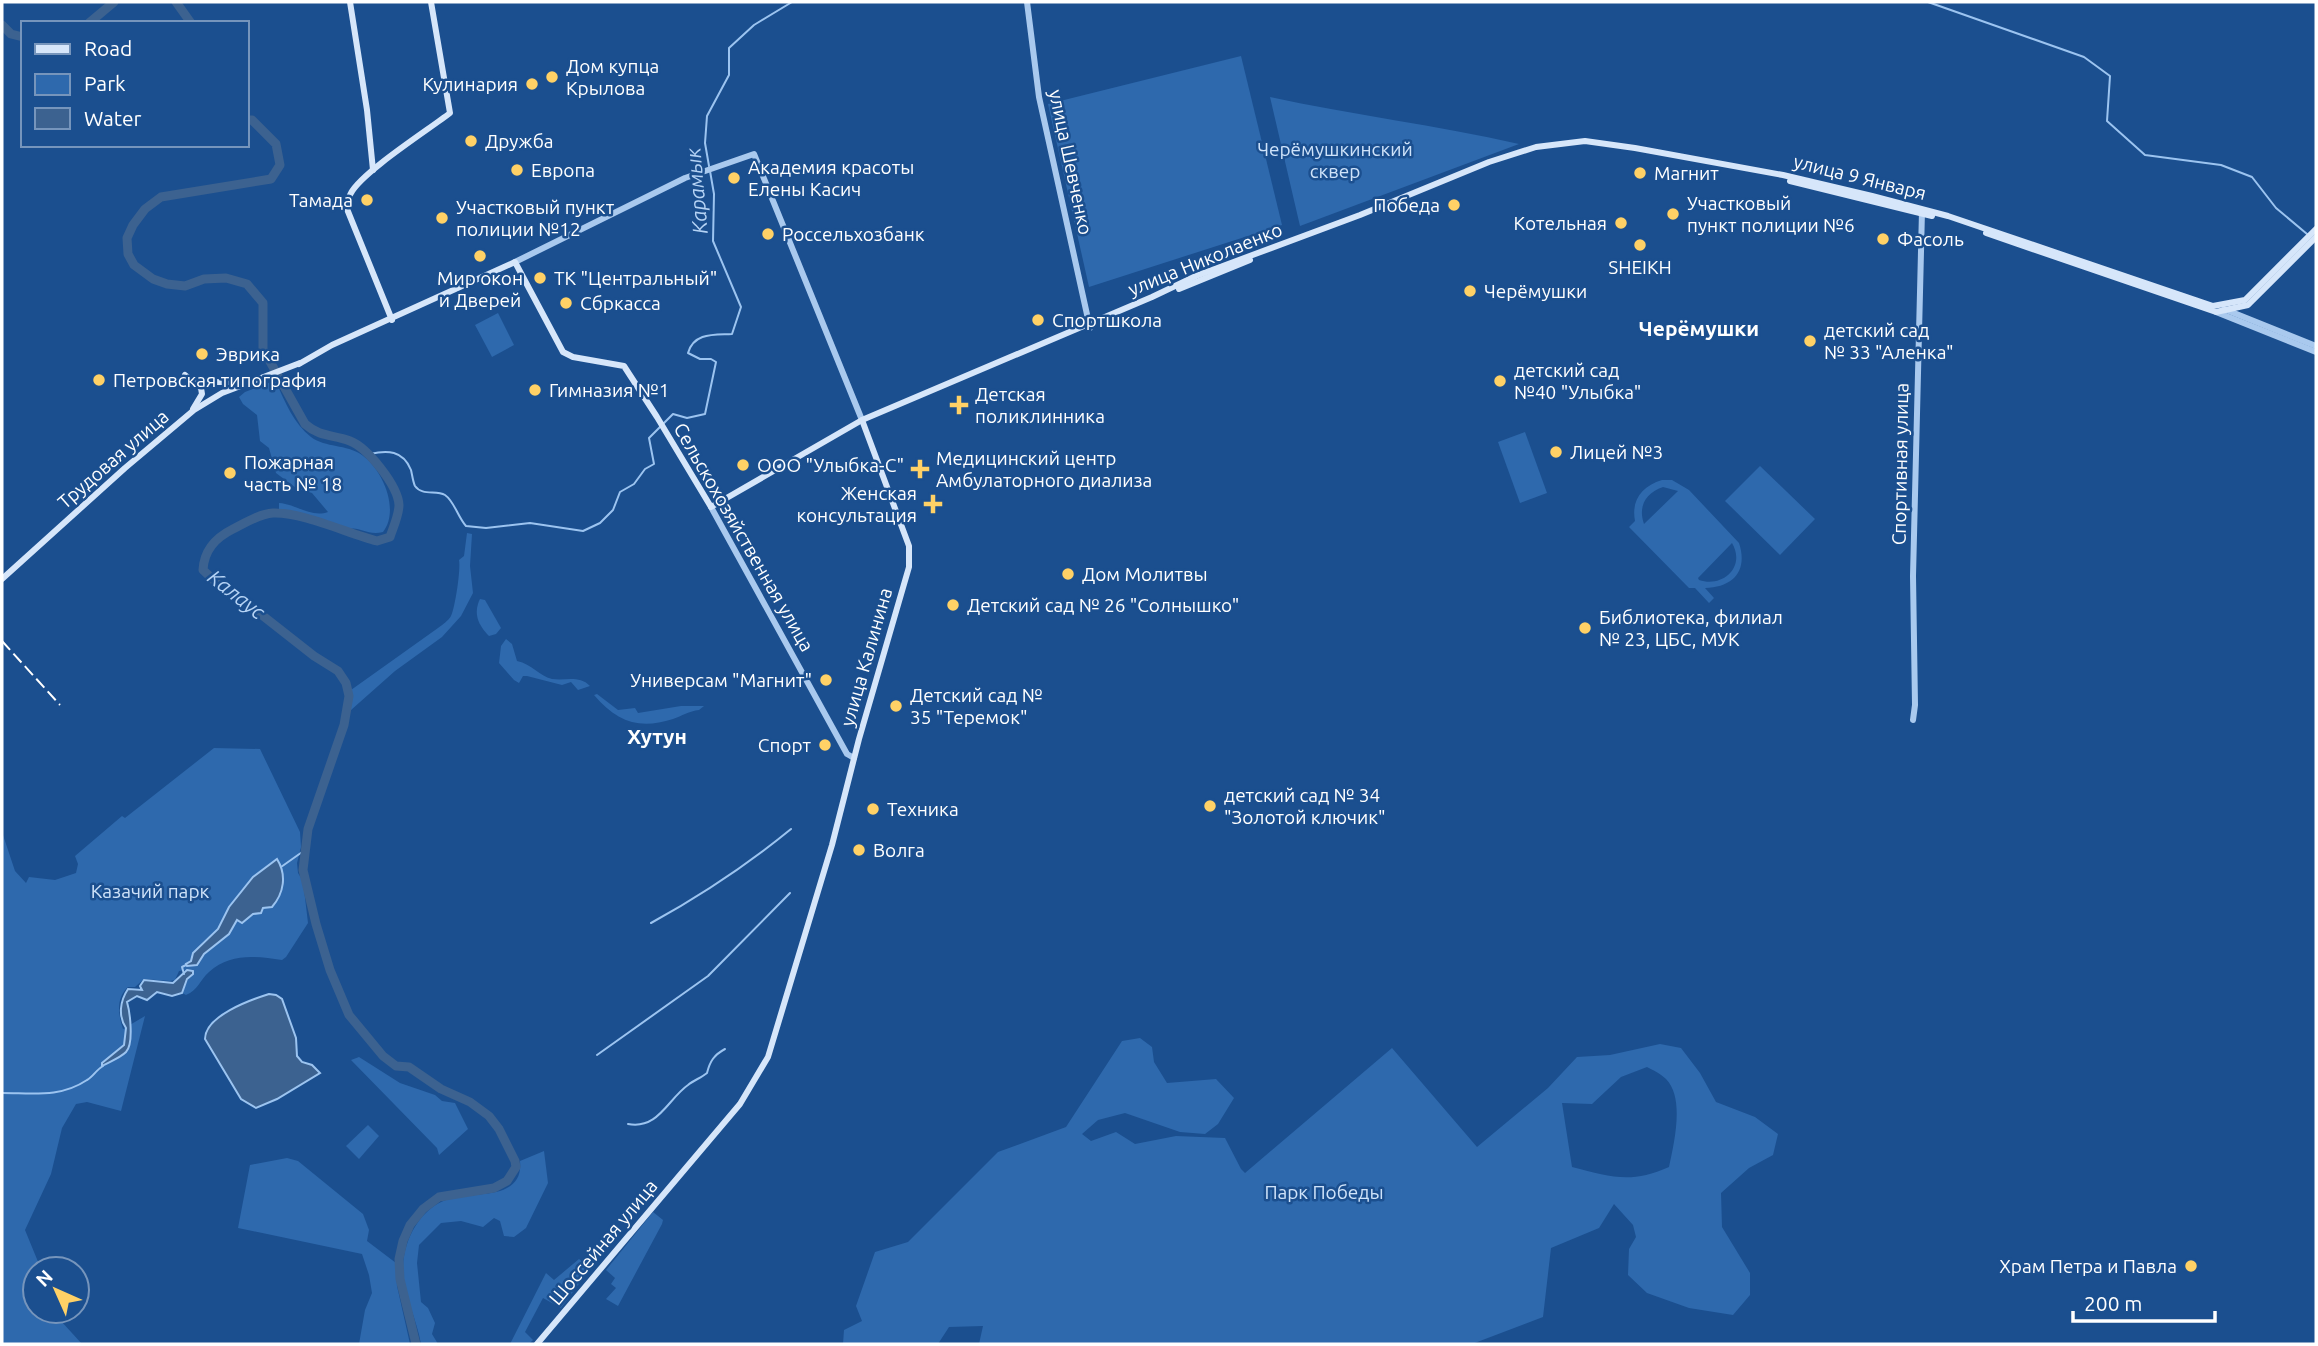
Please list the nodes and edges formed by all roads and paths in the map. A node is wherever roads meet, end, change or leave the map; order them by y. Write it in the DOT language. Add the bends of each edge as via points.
graph roads {
  1 [pos="350,2"];
  2 [pos="431,2"];
  3 [pos="1027,2"];
  4 [pos="1552,147"];
  5 [pos="1489,162"];
  6 [pos="373,170"];
  7 [pos="1923,211"];
  8 [pos="2316,229"];
  9 [pos="2316,237"];
  10 [pos="2302,248"];
  11 [pos="515,261"];
  12 [pos="2214,309"];
  13 [pos="2226,310"];
  14 [pos="392,319"];
  15 [pos="1090,326"];
  16 [pos="2316,346"];
  17 [pos="2316,352"];
  18 [pos="257,381"];
  19 [pos="204,382"];
  20 [pos="222,393"];
  21 [pos="191,412"];
  22 [pos="859,422"];
  23 [pos="711,507"];
  24 [pos="2,579"];
  25 [pos="1913,720"];
  26 [pos="853,757"];
  27 [pos="692,1161"];
  28 [pos="535,1344"];
  1 -- 6 [label="main road"];
  2 -- 6 [label="main road" via="450,113"];
  3 -- 15 [label="street, улица Шевченко" via="1039,97"];
  4 -- 7 [label="main road, улица 9 Января" via="1584,144 1645,154 1782,178"];
  4 -- 15 [label="main road, улица Николаенко" via="1484,167"];
  5 -- 7 [label="main road, улица 9 Января" via="1536,147 1585,141 1783,175"];
  5 -- 15 [label="main road, улица Николаенко" via="1196,276"];
  6 -- 14 [label="main road" via="354,188 347,209"];
  7 -- 12 [label="main road, улица 9 Января"];
  7 -- 25 [label="street, Спортивная улица"];
  8 -- 10 [label="main road"];
  9 -- 10 [label="main road"];
  10 -- 12 [label="main road" via="2245,300"];
  10 -- 13 [label="main road" via="2248,305"];
  11 -- 14 [label="main road, Трудовая улица"];
  11 -- 22 [label="street, улица Калинина" via="684,178 754,154"];
  11 -- 23 [label="main road, Сельскохозяйственная улица" via="563,352 624,366"];
  12 -- 13 [label="street"];
  12 -- 17 [label="street"];
  13 -- 16 [label="street"];
  14 -- 18 [label="main road, Трудовая улица"];
  15 -- 22 [label="main road, улица Николаенко"];
  18 -- 19 [label="main road"];
  18 -- 20 [label="main road, Трудовая улица"];
  19 -- 20 [label="main road"];
  19 -- 21 [label="main road" via="186,375 202,394"];
  20 -- 21 [label="main road, Трудовая улица"];
  21 -- 24 [label="main road, Трудовая улица"];
  22 -- 23 [label="main road, улица Николаенко"];
  22 -- 26 [label="main road, улица Калинина" via="909,546 909,567"];
  23 -- 26 [label="street, Сельскохозяйственная улица" via="847,754"];
  26 -- 27 [label="main road, улица Калинина" via="832,845 768,1057 740,1104"];
  26 -- 28 [label="main road" via="766,1056 738,1103"];
  27 -- 28 [label="main road, Шоссейная улица"];
}
